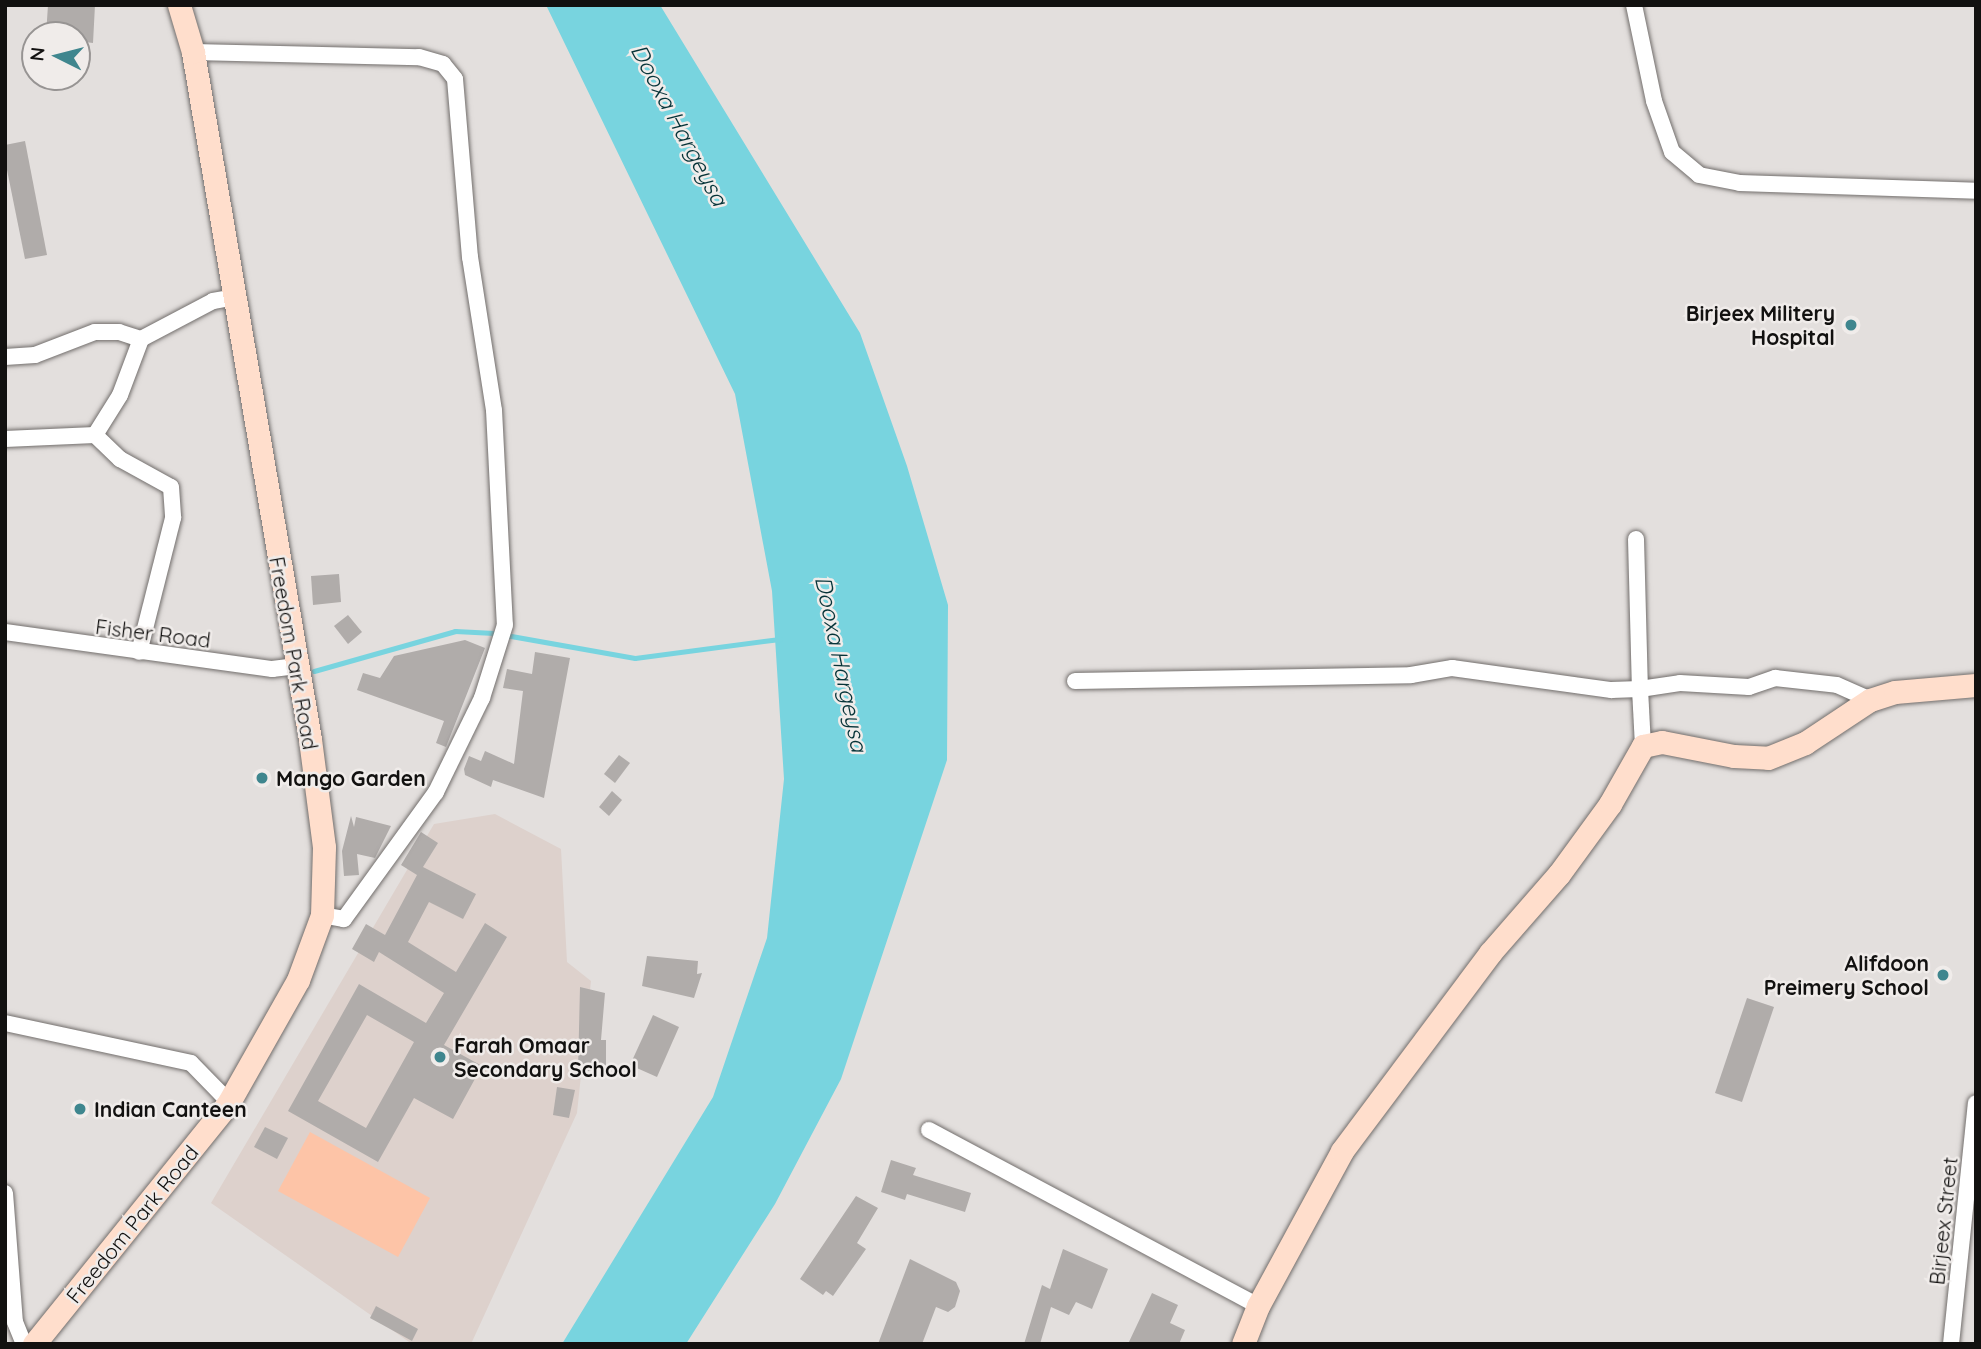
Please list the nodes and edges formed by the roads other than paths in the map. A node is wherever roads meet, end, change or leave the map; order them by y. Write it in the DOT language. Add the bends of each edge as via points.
graph roads {
  1 [pos="179,5"];
  2 [pos="1634,5"];
  3 [pos="193,52"];
  4 [pos="1976,191"];
  5 [pos="235,297"];
  6 [pos="141,339"];
  7 [pos="5,357"];
  8 [pos="95,435"];
  9 [pos="5,439"];
  10 [pos="1636,540"];
  11 [pos="5,632"];
  12 [pos="139,652"];
  13 [pos="297,666"];
  14 [pos="1075,681"];
  15 [pos="1976,685"];
  16 [pos="1640,688"];
  17 [pos="1870,700"];
  18 [pos="1643,746"];
  19 [pos="322,915"];
  20 [pos="5,1023"];
  21 [pos="229,1102"];
  22 [pos="1976,1103"];
  23 [pos="929,1130"];
  24 [pos="5,1193"];
  25 [pos="1258,1306"];
  26 [pos="24,1344"];
  27 [pos="34,1344"];
  28 [pos="1243,1344"];
  29 [pos="1951,1344"];
  1 -- 3 [label="street, Freedom Park Road"];
  2 -- 4 [label="street" via="1654,101 1672,152 1699,175 1740,183"];
  3 -- 5 [label="street, Freedom Park Road"];
  3 -- 19 [label="street" via="419,57 443,64 455,79 470,257 494,410 505,625 500,653 436,792 344,919"];
  5 -- 6 [label="street" via="213,300"];
  5 -- 13 [label="street, Freedom Park Road"];
  6 -- 7 [label="street" via="119,332 95,332 35,355"];
  6 -- 8 [label="street" via="120,395"];
  8 -- 9 [label="street"];
  8 -- 12 [label="street" via="120,459 171,487 173,518"];
  10 -- 16 [label="street"];
  11 -- 12 [label="street, Fisher Road"];
  12 -- 13 [label="street, Fisher Road" via="272,669"];
  13 -- 19 [label="street, Freedom Park Road" via="321,810"];
  14 -- 16 [label="street" via="1411,675 1452,668 1611,690"];
  15 -- 17 [label="street" via="1895,692"];
  16 -- 17 [label="street" via="1680,683 1749,687 1775,678 1837,685"];
  16 -- 18 [label="street"];
  17 -- 18 [label="street" via="1805,743 1769,758 1662,743"];
  18 -- 25 [label="street" via="1610,804 1559,874 1490,953 1342,1151"];
  19 -- 21 [label="street, Freedom Park Road" via="298,980"];
  20 -- 21 [label="street" via="191,1063"];
  21 -- 27 [label="street, Freedom Park Road"];
  22 -- 29 [label="street, Birjeex Street"];
  23 -- 25 [label="street"];
  24 -- 26 [label="street" via="15,1322"];
  25 -- 28 [label="street"];
}
